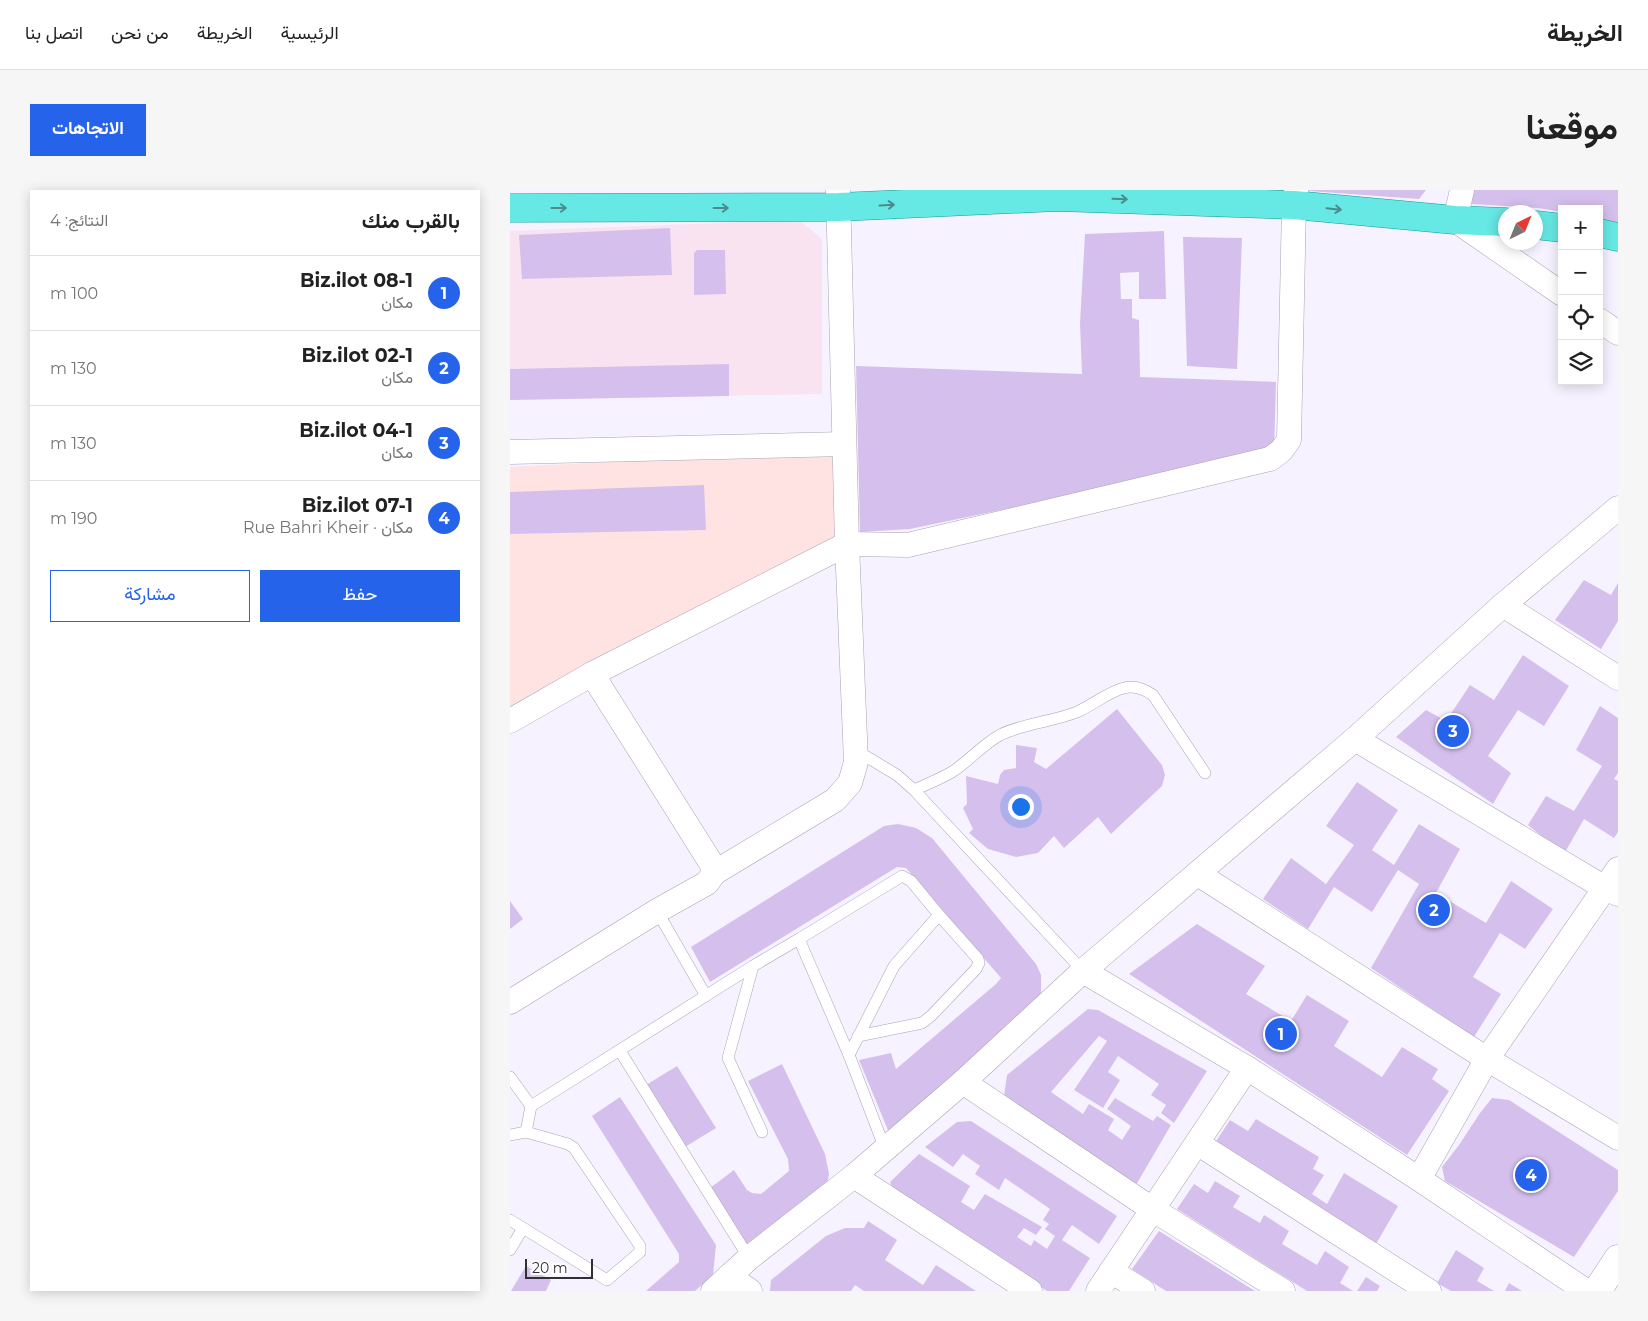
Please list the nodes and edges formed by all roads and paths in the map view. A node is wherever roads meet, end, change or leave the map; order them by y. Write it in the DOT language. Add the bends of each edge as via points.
graph roads {
  1 [pos="1462,190"];
  2 [pos="1056,194"];
  3 [pos="1295,197"];
  4 [pos="838,199"];
  5 [pos="510,208"];
  6 [pos="1455,220"];
  7 [pos="1498,222"];
  8 [pos="1543,226"];
  9 [pos="1558,228"];
  10 [pos="1603,234"];
  11 [pos="1618,237"];
  12 [pos="1558,291"];
  13 [pos="1603,323"];
  14 [pos="1618,333"];
  15 [pos="844,444"];
  16 [pos="510,452"];
  17 [pos="1618,508"];
  18 [pos="847,544"];
  19 [pos="1503,605"];
  20 [pos="592,674"];
  21 [pos="1618,678"];
  22 [pos="510,721"];
  23 [pos="1355,739"];
  24 [pos="857,750"];
  25 [pos="1205,773"];
  26 [pos="914,790"];
  27 [pos="714,872"];
  28 [pos="1198,874"];
  29 [pos="1614,884"];
  30 [pos="657,911"];
  31 [pos="939,915"];
  32 [pos="800,939"];
  33 [pos="753,966"];
  34 [pos="1084,970"];
  35 [pos="706,996"];
  36 [pos="510,1002"];
  37 [pos="858,1036"];
  38 [pos="620,1051"];
  39 [pos="848,1054"];
  40 [pos="1487,1059"];
  41 [pos="1247,1068"];
  42 [pos="510,1077"];
  43 [pos="963,1082"];
  44 [pos="531,1106"];
  45 [pos="526,1132"];
  46 [pos="762,1132"];
  47 [pos="510,1135"];
  48 [pos="1618,1138"];
  49 [pos="1197,1143"];
  50 [pos="885,1150"];
  51 [pos="854,1176"];
  52 [pos="1419,1179"];
  53 [pos="1152,1209"];
  54 [pos="510,1220"];
  55 [pos="523,1228"];
  56 [pos="510,1250"];
  57 [pos="748,1258"];
  58 [pos="1616,1265"];
  59 [pos="1111,1271"];
  60 [pos="721,1284"];
  61 [pos="750,1291"];
  62 [pos="1030,1291"];
  63 [pos="1098,1291"];
  64 [pos="1143,1291"];
  65 [pos="1282,1291"];
  66 [pos="1428,1291"];
  67 [pos="1586,1291"];
  68 [pos="1597,1291"];
  1 -- 6 [label="street"];
  2 -- 3 [label="main road, one-way"];
  4 -- 2 [label="main road, one-way"];
  3 -- 6 [label="main road, one-way"];
  3 -- 18 [label="street" via="1289,440 1281,451 1270,458 908,545"];
  5 -- 4 [label="main road, one-way"];
  4 -- 15 [label="street"];
  6 -- 7 [label="main road"];
  6 -- 12 [label="street"];
  8 -- 9 [label="main road"];
  10 -- 11 [label="main road"];
  13 -- 14 [label="street"];
  15 -- 16 [label="street"];
  15 -- 18 [label="street"];
  17 -- 19 [label="street"];
  18 -- 20 [label="street"];
  18 -- 24 [label="street"];
  19 -- 21 [label="street"];
  19 -- 23 [label="street"];
  20 -- 22 [label="street"];
  20 -- 27 [label="street"];
  23 -- 28 [label="street"];
  23 -- 29 [label="street"];
  24 -- 26 [label="lane"];
  24 -- 27 [label="street" via="850,783 835,800"];
  25 -- 26 [label="lane" via="1153,695 1134,687 1125,688 1064,716 1002,734 952,771"];
  26 -- 34 [label="lane"];
  27 -- 30 [label="street" via="707,883"];
  28 -- 34 [label="street"];
  28 -- 40 [label="street"];
  29 -- 40 [label="street"];
  30 -- 35 [label="lane"];
  30 -- 36 [label="street"];
  31 -- 32 [label="lane" via="911,881 902,876"];
  31 -- 37 [label="lane" via="894,966"];
  31 -- 37 [label="lane" via="978,959 976,969 922,1023"];
  32 -- 33 [label="lane"];
  32 -- 39 [label="lane"];
  33 -- 35 [label="lane"];
  33 -- 46 [label="lane" via="728,1058"];
  34 -- 41 [label="street"];
  34 -- 43 [label="street"];
  35 -- 38 [label="lane"];
  37 -- 39 [label="lane"];
  38 -- 44 [label="lane"];
  38 -- 57 [label="lane"];
  39 -- 50 [label="lane"];
  40 -- 48 [label="street"];
  40 -- 52 [label="street"];
  41 -- 49 [label="street"];
  41 -- 52 [label="street"];
  42 -- 44 [label="lane"];
  43 -- 50 [label="street"];
  43 -- 53 [label="street"];
  44 -- 45 [label="lane"];
  45 -- 47 [label="lane"];
  45 -- 55 [label="lane" via="574,1148 640,1246 640,1252 607,1280"];
  49 -- 53 [label="street"];
  49 -- 66 [label="street"];
  50 -- 51 [label="street"];
  51 -- 57 [label="street"];
  51 -- 62 [label="street"];
  52 -- 67 [label="street"];
  53 -- 59 [label="street"];
  53 -- 65 [label="street"];
  54 -- 55 [label="lane"];
  55 -- 56 [label="lane"];
  57 -- 60 [label="street"];
  58 -- 68 [label="street"];
  59 -- 63 [label="street"];
  59 -- 64 [label="street"];
  60 -- 61 [label="street"];
}
